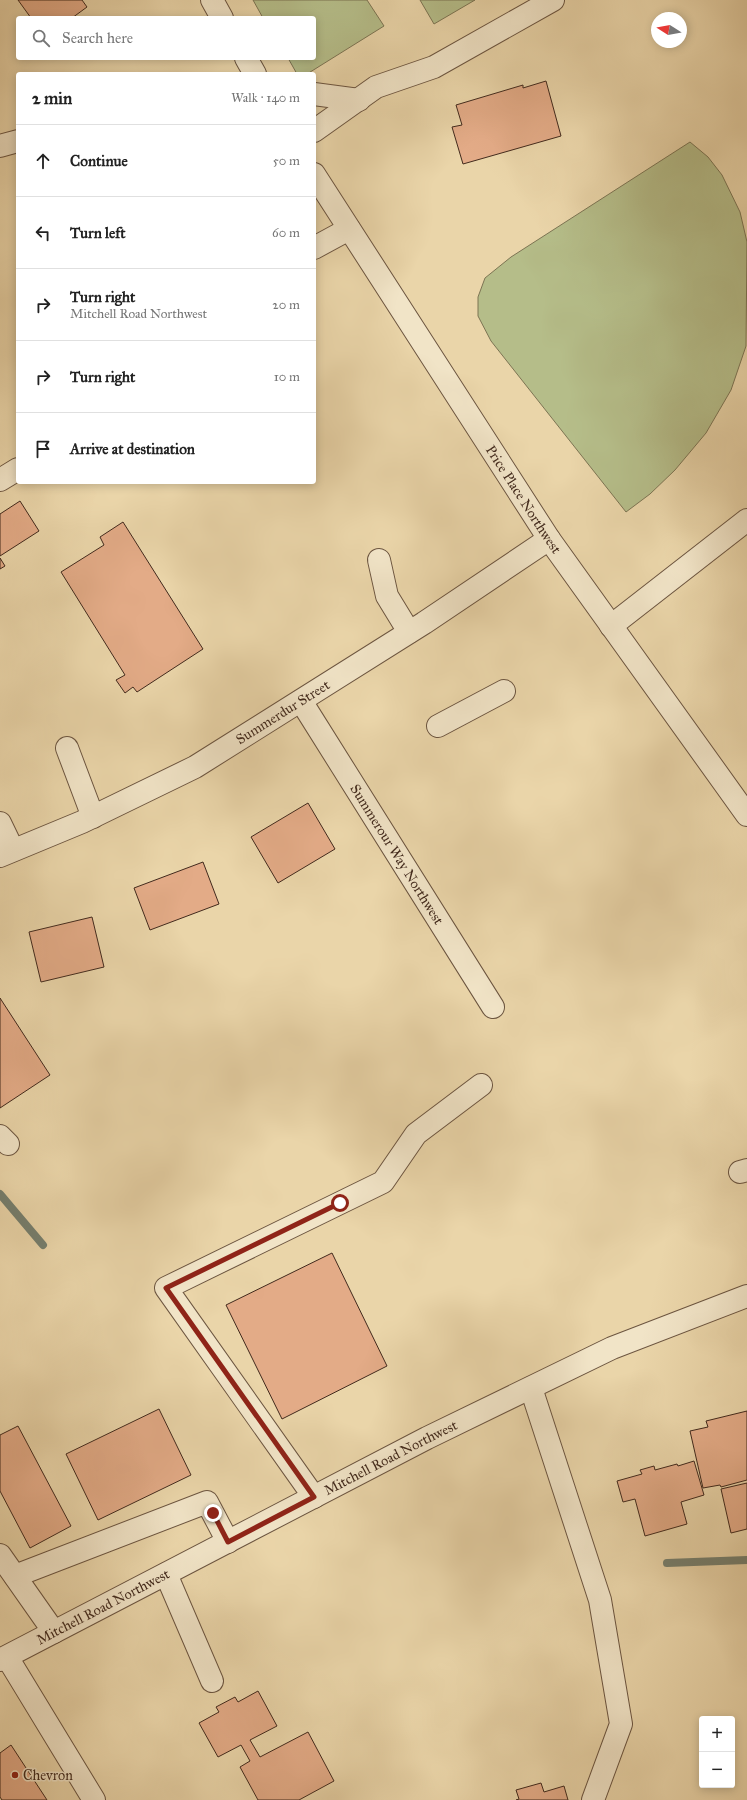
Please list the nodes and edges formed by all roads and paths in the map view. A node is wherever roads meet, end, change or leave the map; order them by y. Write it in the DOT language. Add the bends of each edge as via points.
graph roads {
  1 [pos="212,0"];
  2 [pos="553,0"];
  3 [pos="221,16"];
  4 [pos="247,60"];
  5 [pos="254,72"];
  6 [pos="316,94"];
  7 [pos="359,100"];
  8 [pos="316,130"];
  9 [pos="16,142"];
  10 [pos="0,146"];
  11 [pos="316,177"];
  12 [pos="349,229"];
  13 [pos="316,247"];
  14 [pos="16,470"];
  15 [pos="0,480"];
  16 [pos="747,520"];
  17 [pos="549,539"];
  18 [pos="379,560"];
  19 [pos="611,626"];
  20 [pos="409,632"];
  21 [pos="504,691"];
  22 [pos="301,701"];
  23 [pos="438,726"];
  24 [pos="67,748"];
  25 [pos="747,815"];
  26 [pos="93,817"];
  27 [pos="0,823"];
  28 [pos="7,853"];
  29 [pos="493,1007"];
  30 [pos="481,1085"];
  31 [pos="747,1296"];
  32 [pos="531,1388"];
  33 [pos="314,1497"];
  34 [pos="228,1542"];
  35 [pos="0,1555"];
  36 [pos="166,1574"];
  37 [pos="14,1576"];
  38 [pos="54,1632"];
  39 [pos="3,1658"];
  40 [pos="212,1680"];
  41 [pos="94,1800"];
  42 [pos="593,1800"];
  1 -- 3 [label="street"];
  2 -- 7 [label="street" via="434,67 376,87"];
  4 -- 5 [label="street"];
  6 -- 7 [label="street"];
  7 -- 8 [label="street"];
  9 -- 10 [label="street"];
  11 -- 12 [label="street, Price Place Northwest"];
  12 -- 13 [label="street"];
  12 -- 17 [label="street, Price Place Northwest"];
  14 -- 15 [label="street"];
  16 -- 19 [label="street"];
  17 -- 19 [label="street, Price Place Northwest"];
  17 -- 20 [label="street, Summerdur Street"];
  18 -- 20 [label="street" via="387,596"];
  19 -- 25 [label="street, Price Place Northwest"];
  20 -- 22 [label="street, Summerdur Street"];
  21 -- 23 [label="street"];
  22 -- 26 [label="street, Summerdur Street" via="195,767"];
  22 -- 29 [label="street, Summerour Way Northwest"];
  24 -- 26 [label="street"];
  26 -- 28 [label="street, Summerdur Street"];
  27 -- 28 [label="street"];
  30 -- 33 [label="street" via="416,1134 383,1182 166,1288"];
  31 -- 32 [label="street, Mitchell Road Northwest" via="612,1348"];
  32 -- 33 [label="street, Mitchell Road Northwest" via="427,1438"];
  32 -- 42 [label="street" via="600,1600 621,1724"];
  33 -- 34 [label="street, Mitchell Road Northwest"];
  34 -- 36 [label="street, Mitchell Road Northwest"];
  34 -- 37 [label="street" via="207,1502"];
  35 -- 37 [label="street"];
  36 -- 38 [label="street, Mitchell Road Northwest"];
  36 -- 40 [label="street"];
  37 -- 38 [label="street"];
  38 -- 39 [label="street, Mitchell Road Northwest"];
  39 -- 41 [label="street"];
}
